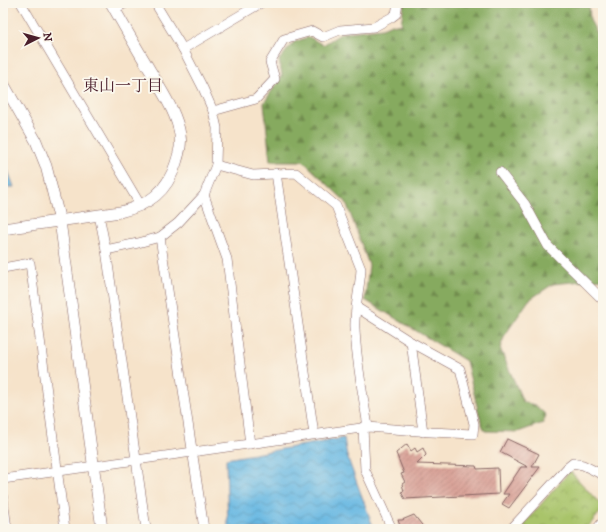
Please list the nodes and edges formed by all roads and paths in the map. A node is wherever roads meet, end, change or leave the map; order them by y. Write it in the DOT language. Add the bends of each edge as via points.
graph roads {
  1 [pos="21,3"];
  2 [pos="126,3"];
  3 [pos="155,3"];
  4 [pos="261,3"];
  5 [pos="398,3"];
  6 [pos="113,6"];
  7 [pos="183,49"];
  8 [pos="3,83"];
  9 [pos="213,111"];
  10 [pos="216,165"];
  11 [pos="500,172"];
  12 [pos="276,173"];
  13 [pos="204,195"];
  14 [pos="141,206"];
  15 [pos="99,215"];
  16 [pos="60,221"];
  17 [pos="3,229"];
  18 [pos="160,237"];
  19 [pos="106,250"];
  20 [pos="3,268"];
  21 [pos="603,300"];
  22 [pos="356,307"];
  23 [pos="411,342"];
  24 [pos="365,427"];
  25 [pos="423,432"];
  26 [pos="314,434"];
  27 [pos="250,444"];
  28 [pos="192,452"];
  29 [pos="136,460"];
  30 [pos="94,466"];
  31 [pos="58,471"];
  32 [pos="603,475"];
  33 [pos="3,479"];
  34 [pos="3,498"];
  35 [pos="603,524"];
  36 [pos="7,529"];
  37 [pos="65,529"];
  38 [pos="102,529"];
  39 [pos="146,529"];
  40 [pos="204,529"];
  41 [pos="392,529"];
  42 [pos="512,529"];
  43 [pos="598,529"];
  1 -- 14 [label="street"];
  2 -- 6 [label="street"];
  3 -- 7 [label="street"];
  4 -- 7 [label="street"];
  5 -- 9 [label="street" via="396,14 374,26 340,30 323,37 312,31 284,38 270,62 275,79 256,99"];
  6 -- 14 [label="street" via="169,104 181,136 178,158 168,182 154,198"];
  7 -- 9 [label="street"];
  8 -- 16 [label="street" via="36,141 46,166"];
  9 -- 10 [label="street" via="217,128"];
  10 -- 12 [label="street" via="253,175"];
  10 -- 13 [label="street"];
  11 -- 21 [label="street" via="525,204 548,246"];
  12 -- 22 [label="street" via="296,172 336,206 361,269"];
  12 -- 26 [label="street"];
  13 -- 18 [label="street" via="178,223"];
  13 -- 27 [label="street" via="227,259"];
  14 -- 15 [label="street"];
  15 -- 16 [label="street"];
  15 -- 19 [label="street"];
  16 -- 17 [label="street"];
  16 -- 30 [label="street"];
  18 -- 19 [label="street"];
  18 -- 28 [label="street"];
  19 -- 29 [label="street"];
  20 -- 31 [label="street" via="30,263"];
  22 -- 23 [label="street"];
  22 -- 24 [label="street" via="354,327"];
  23 -- 25 [label="street"];
  23 -- 25 [label="street" via="460,368 474,424 473,434"];
  24 -- 25 [label="street"];
  24 -- 26 [label="street"];
  24 -- 41 [label="street" via="365,470"];
  26 -- 27 [label="street"];
  27 -- 28 [label="street"];
  28 -- 29 [label="street"];
  28 -- 40 [label="street"];
  29 -- 30 [label="street"];
  29 -- 39 [label="street"];
  30 -- 31 [label="street"];
  30 -- 38 [label="street"];
  31 -- 33 [label="street"];
  31 -- 37 [label="street"];
  32 -- 42 [label="street" via="573,463"];
  34 -- 36 [label="street"];
  35 -- 43 [label="street"];
}
